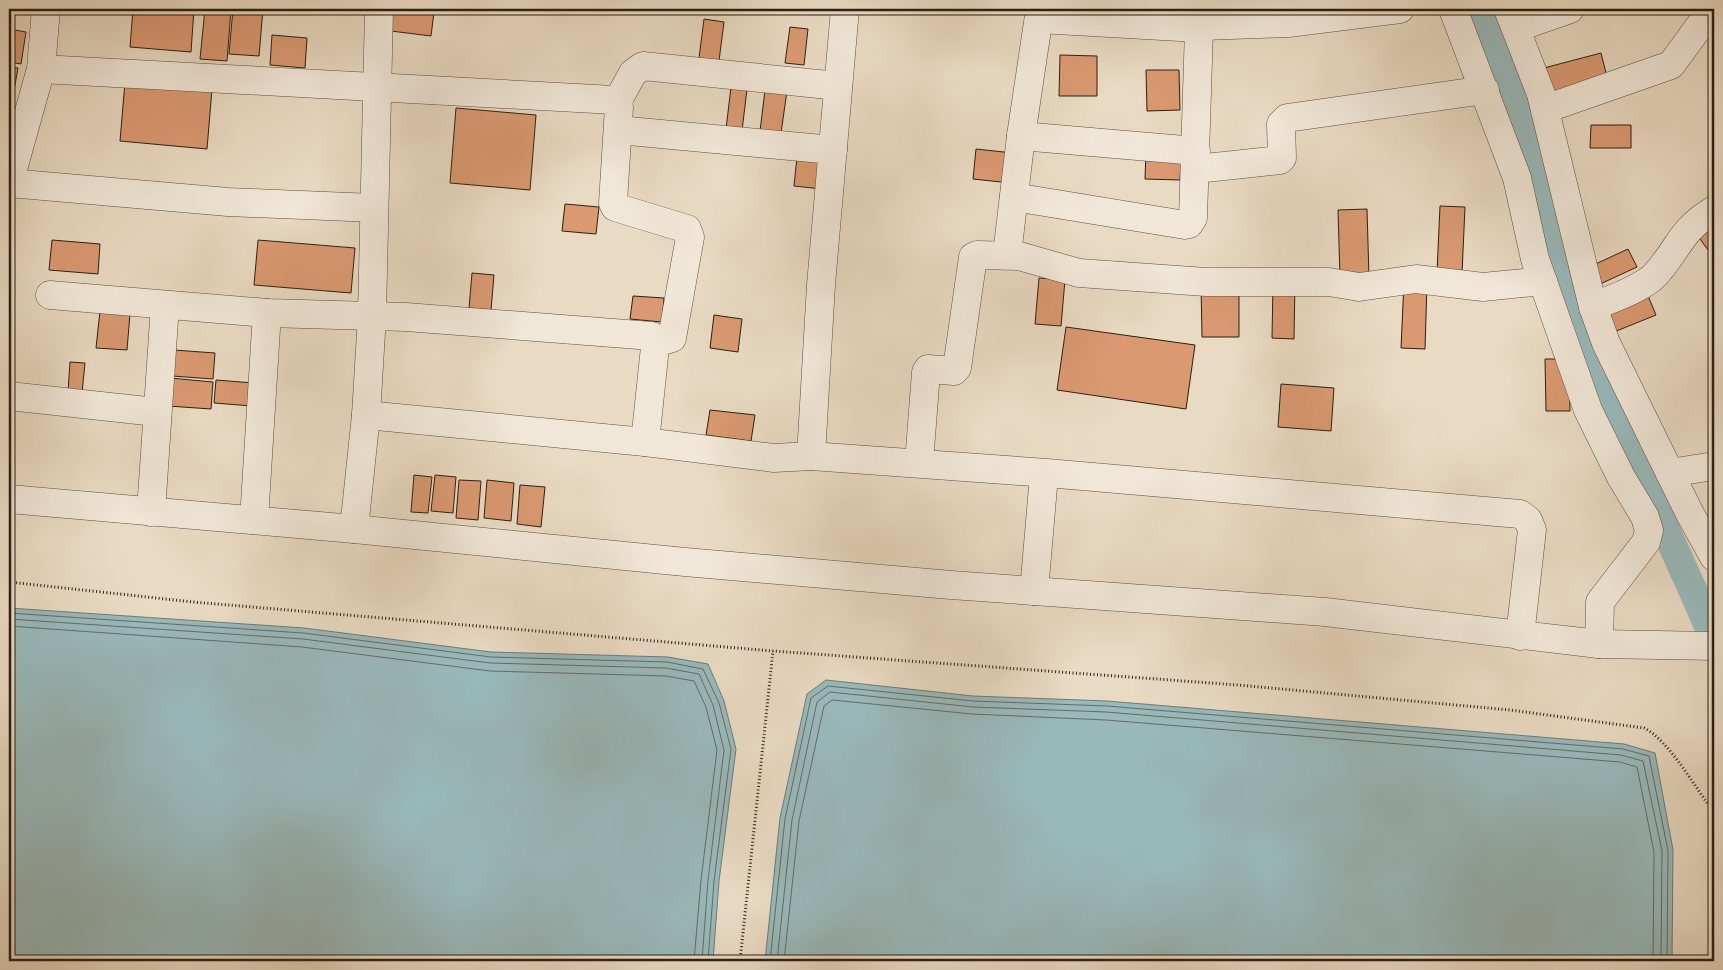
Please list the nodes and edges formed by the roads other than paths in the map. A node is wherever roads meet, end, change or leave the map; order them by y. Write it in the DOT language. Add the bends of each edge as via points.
graph roads {
  1 [pos="46,9"];
  2 [pos="379,9"];
  3 [pos="845,9"];
  4 [pos="1400,9"];
  5 [pos="1453,9"];
  6 [pos="1570,9"];
  7 [pos="1712,9"];
  8 [pos="1039,14"];
  9 [pos="1512,18"];
  10 [pos="1197,23"];
  11 [pos="41,69"];
  12 [pos="838,86"];
  13 [pos="377,87"];
  14 [pos="1485,90"];
  15 [pos="616,102"];
  16 [pos="1545,109"];
  17 [pos="618,130"];
  18 [pos="1021,136"];
  19 [pos="833,150"];
  20 [pos="1196,160"];
  21 [pos="9,178"];
  22 [pos="9,183"];
  23 [pos="1014,197"];
  24 [pos="374,208"];
  25 [pos="1714,210"];
  26 [pos="1007,255"];
  27 [pos="1543,281"];
  28 [pos="50,295"];
  29 [pos="164,305"];
  30 [pos="1593,307"];
  31 [pos="267,313"];
  32 [pos="372,316"];
  33 [pos="655,344"];
  34 [pos="9,396"];
  35 [pos="156,412"];
  36 [pos="366,415"];
  37 [pos="645,442"];
  38 [pos="811,456"];
  39 [pos="919,463"];
  40 [pos="1714,466"];
  41 [pos="1670,472"];
  42 [pos="1043,487"];
  43 [pos="9,499"];
  44 [pos="151,512"];
  45 [pos="254,520"];
  46 [pos="354,529"];
  47 [pos="1714,557"];
  48 [pos="1034,591"];
  49 [pos="1520,636"];
  50 [pos="1599,644"];
  51 [pos="1714,646"];
  1 -- 11 [label="street"];
  2 -- 13 [label="street"];
  3 -- 12 [label="street"];
  4 -- 10 [label="street" via="1288,23 1204,26"];
  5 -- 14 [label="street"];
  6 -- 9 [label="street"];
  7 -- 16 [label="street" via="1671,65"];
  8 -- 10 [label="street"];
  8 -- 18 [label="street"];
  9 -- 16 [label="street"];
  10 -- 20 [label="street"];
  11 -- 13 [label="street"];
  11 -- 21 [label="street"];
  12 -- 15 [label="street" via="643,66 633,73"];
  12 -- 19 [label="street"];
  13 -- 15 [label="street"];
  13 -- 24 [label="street"];
  14 -- 20 [label="street" via="1287,118 1281,124 1280,160"];
  14 -- 27 [label="street" via="1517,178 1535,260"];
  15 -- 17 [label="street" via="619,108"];
  16 -- 30 [label="street"];
  17 -- 19 [label="street"];
  17 -- 33 [label="street" via="615,207 687,230 690,237 672,338"];
  18 -- 20 [label="street"];
  18 -- 23 [label="street"];
  19 -- 38 [label="street"];
  20 -- 23 [label="street" via="1193,218 1185,225"];
  22 -- 24 [label="street" via="228,202"];
  23 -- 26 [label="street"];
  24 -- 32 [label="street"];
  25 -- 30 [label="street" via="1688,229 1655,276"];
  26 -- 27 [label="street" via="1079,273 1171,281 1329,282 1359,287 1416,279 1475,287"];
  26 -- 39 [label="street" via="973,257 957,368 954,371 928,369 926,372"];
  27 -- 50 [label="street" via="1588,410 1649,530 1646,542 1600,602"];
  28 -- 29 [label="street"];
  29 -- 31 [label="street"];
  29 -- 35 [label="street"];
  30 -- 41 [label="street" via="1606,342"];
  31 -- 32 [label="street"];
  31 -- 45 [label="street"];
  32 -- 33 [label="street" via="646,334 652,336"];
  32 -- 36 [label="street"];
  33 -- 37 [label="street"];
  34 -- 35 [label="street"];
  35 -- 44 [label="street"];
  36 -- 37 [label="street"];
  36 -- 46 [label="street"];
  37 -- 38 [label="street" via="774,458"];
  38 -- 39 [label="street"];
  39 -- 49 [label="street" via="1520,514 1528,520 1532,530"];
  40 -- 41 [label="street"];
  41 -- 47 [label="street"];
  42 -- 48 [label="street"];
  43 -- 44 [label="street"];
  44 -- 45 [label="street"];
  45 -- 46 [label="street"];
  46 -- 48 [label="street" via="686,562"];
  48 -- 49 [label="street" via="1326,612"];
  49 -- 50 [label="street"];
  50 -- 51 [label="street"];
}
